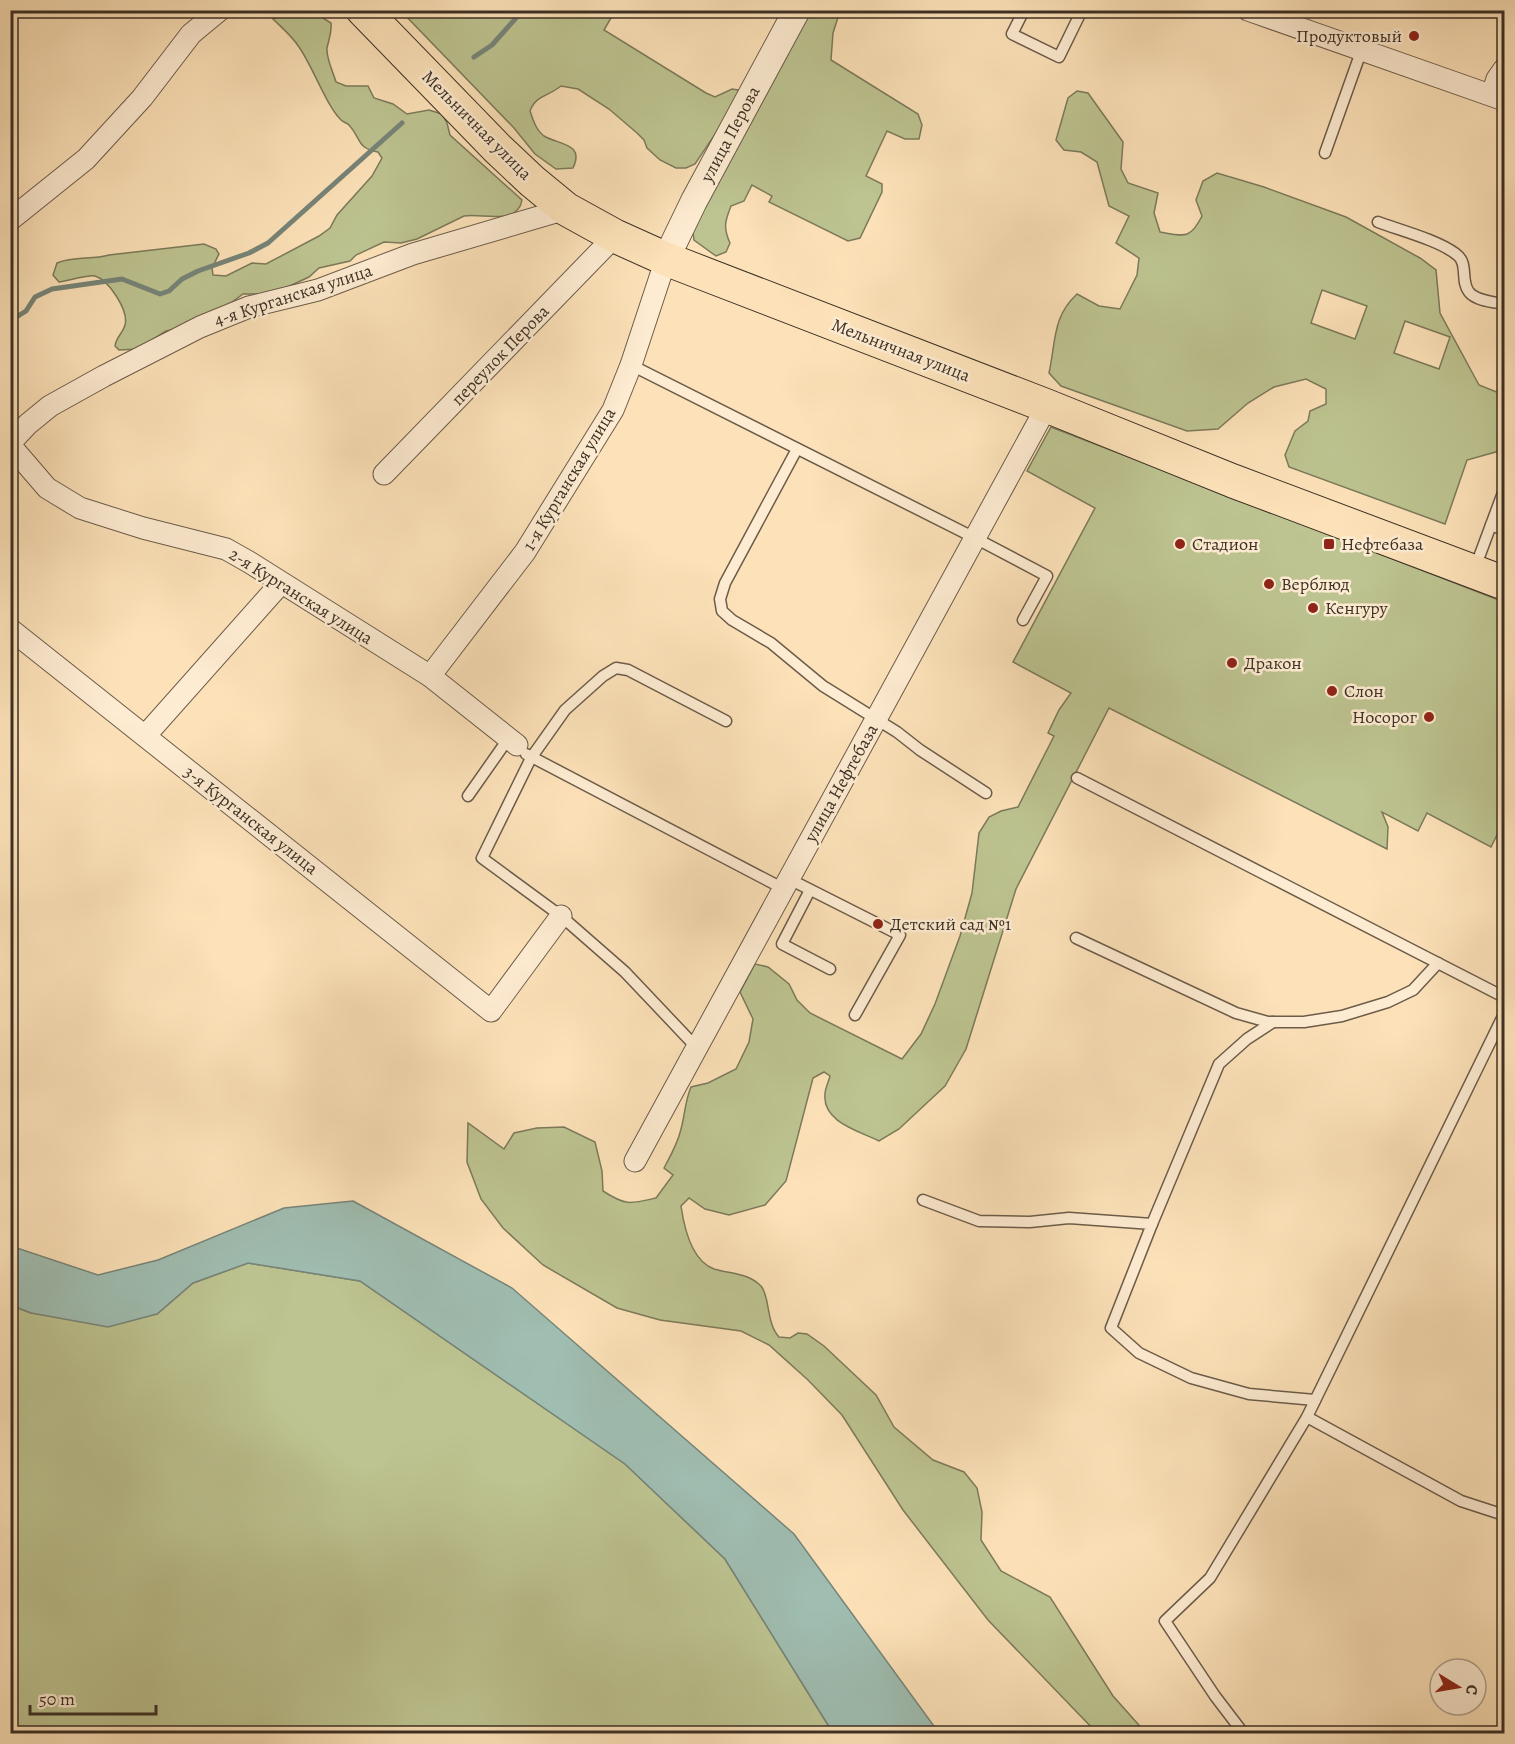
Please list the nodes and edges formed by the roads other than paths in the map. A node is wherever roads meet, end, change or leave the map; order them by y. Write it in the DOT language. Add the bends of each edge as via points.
graph roads {
  1 [pos="220,10"];
  2 [pos="363,10"];
  3 [pos="797,10"];
  4 [pos="1024,10"];
  5 [pos="1082,10"];
  6 [pos="1248,10"];
  7 [pos="1362,49"];
  8 [pos="1504,69"];
  9 [pos="1498,98"];
  10 [pos="1325,153"];
  11 [pos="566,209"];
  12 [pos="10,220"];
  13 [pos="1378,222"];
  14 [pos="615,236"];
  15 [pos="666,259"];
  16 [pos="1504,304"];
  17 [pos="631,365"];
  18 [pos="1047,406"];
  19 [pos="10,444"];
  20 [pos="797,449"];
  21 [pos="384,474"];
  22 [pos="1504,490"];
  23 [pos="1491,525"];
  24 [pos="1504,530"];
  25 [pos="975,537"];
  26 [pos="1473,571"];
  27 [pos="281,583"];
  28 [pos="1504,583"];
  29 [pos="1023,620"];
  30 [pos="10,629"];
  31 [pos="430,676"];
  32 [pos="876,719"];
  33 [pos="726,721"];
  34 [pos="145,736"];
  35 [pos="519,747"];
  36 [pos="1077,778"];
  37 [pos="986,793"];
  38 [pos="468,796"];
  39 [pos="791,886"];
  40 [pos="810,890"];
  41 [pos="561,916"];
  42 [pos="1076,938"];
  43 [pos="1438,963"];
  44 [pos="830,969"];
  45 [pos="1504,998"];
  46 [pos="1504,1014"];
  47 [pos="855,1015"];
  48 [pos="1273,1022"];
  49 [pos="697,1048"];
  50 [pos="635,1161"];
  51 [pos="923,1200"];
  52 [pos="1152,1224"];
  53 [pos="1315,1400"];
  54 [pos="1307,1417"];
  55 [pos="1504,1515"];
  56 [pos="1244,1734"];
  1 -- 12 [label="street" via="191,34 142,98 86,159"];
  2 -- 11 [label="main road, Мельничная улица" via="498,149"];
  3 -- 15 [label="street, улица Перова"];
  4 -- 5 [label="lane" via="1012,34 1059,57"];
  6 -- 7 [label="street"];
  7 -- 9 [label="street"];
  7 -- 10 [label="lane"];
  8 -- 9 [label="street" via="1497,79"];
  11 -- 14 [label="main road, Мельничная улица"];
  11 -- 19 [label="street, 4-я Курганская улица" via="424,251 318,290 249,307 200,327 50,406"];
  13 -- 16 [label="lane" via="1458,255 1470,293"];
  14 -- 15 [label="main road, Мельничная улица"];
  14 -- 21 [label="street, переулок Перова"];
  15 -- 17 [label="street, 1-я Курганская улица"];
  15 -- 18 [label="main road, Мельничная улица"];
  17 -- 20 [label="lane"];
  17 -- 31 [label="street, 1-я Курганская улица" via="613,410 525,552"];
  18 -- 25 [label="street, улица Нефтебаза"];
  18 -- 26 [label="main road, Мельничная улица"];
  19 -- 27 [label="street, 2-я Курганская улица" via="47,488 80,508 226,549"];
  20 -- 25 [label="lane"];
  20 -- 32 [label="lane" via="725,583 720,599 722,611 771,643 823,686"];
  22 -- 23 [label="lane"];
  23 -- 24 [label="lane"];
  23 -- 26 [label="lane"];
  25 -- 29 [label="lane" via="1047,576"];
  25 -- 32 [label="street, улица Нефтебаза"];
  26 -- 28 [label="main road, Мельничная улица"];
  27 -- 31 [label="street, 2-я Курганская улица"];
  27 -- 34 [label="street"];
  30 -- 34 [label="street, 3-я Курганская улица"];
  31 -- 35 [label="street, 2-я Курганская улица"];
  32 -- 37 [label="lane"];
  32 -- 39 [label="street, улица Нефтебаза"];
  33 -- 35 [label="lane" via="628,670 616,668"];
  34 -- 41 [label="street, 3-я Курганская улица" via="491,1011"];
  35 -- 38 [label="lane"];
  35 -- 39 [label="lane"];
  35 -- 41 [label="lane" via="482,858"];
  36 -- 43 [label="lane"];
  39 -- 40 [label="lane"];
  39 -- 49 [label="street, улица Нефтебаза"];
  40 -- 44 [label="lane" via="782,944"];
  40 -- 47 [label="lane" via="900,935"];
  41 -- 49 [label="lane" via="626,972"];
  42 -- 48 [label="lane" via="1236,1013"];
  43 -- 45 [label="lane"];
  43 -- 48 [label="lane" via="1413,990 1388,1002 1342,1016"];
  46 -- 53 [label="lane"];
  48 -- 52 [label="lane" via="1219,1064"];
  49 -- 50 [label="street, улица Нефтебаза"];
  51 -- 52 [label="lane" via="979,1221 1069,1218"];
  52 -- 53 [label="lane" via="1111,1328 1139,1353 1191,1378 1249,1394"];
  53 -- 54 [label="lane"];
  54 -- 55 [label="lane" via="1461,1501"];
  54 -- 56 [label="lane" via="1210,1578 1165,1621"];
}
